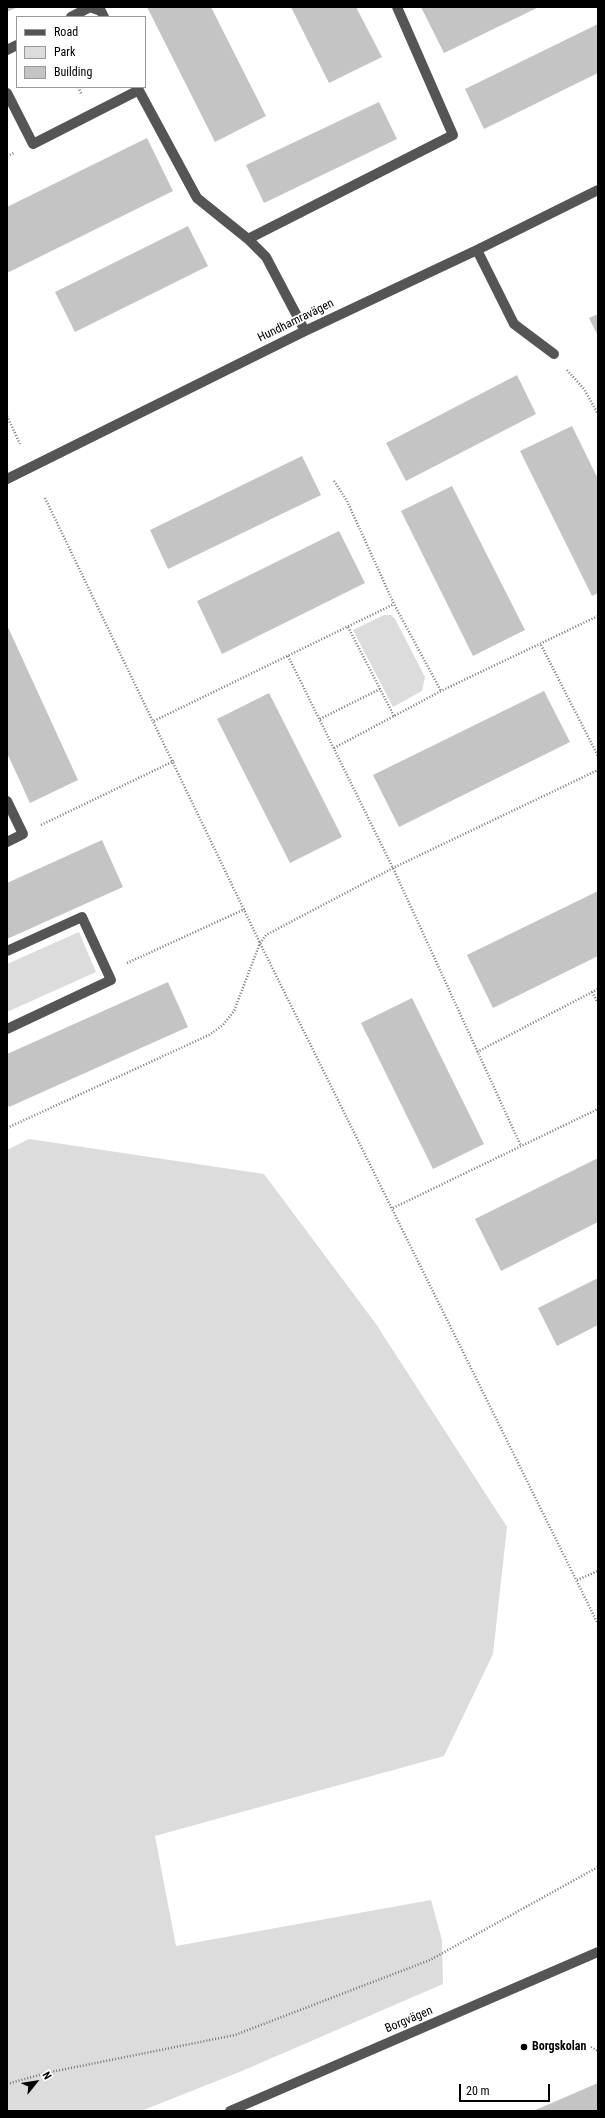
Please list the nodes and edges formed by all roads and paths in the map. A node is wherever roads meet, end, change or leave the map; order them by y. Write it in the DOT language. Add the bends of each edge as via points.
graph roads {
  1 [pos="397,7"];
  2 [pos="74,16"];
  3 [pos="104,16"];
  4 [pos="16,46"];
  5 [pos="7,50"];
  6 [pos="138,89"];
  7 [pos="7,93"];
  8 [pos="598,190"];
  9 [pos="248,239"];
  10 [pos="477,250"];
  11 [pos="305,331"];
  12 [pos="554,354"];
  13 [pos="598,414"];
  14 [pos="7,416"];
  15 [pos="20,444"];
  16 [pos="7,479"];
  17 [pos="334,480"];
  18 [pos="46,498"];
  19 [pos="394,604"];
  20 [pos="598,616"];
  21 [pos="348,627"];
  22 [pos="541,645"];
  23 [pos="288,656"];
  24 [pos="380,689"];
  25 [pos="441,691"];
  26 [pos="394,716"];
  27 [pos="320,719"];
  28 [pos="154,721"];
  29 [pos="334,748"];
  30 [pos="598,756"];
  31 [pos="174,761"];
  32 [pos="598,770"];
  33 [pos="7,801"];
  34 [pos="23,834"];
  35 [pos="7,842"];
  36 [pos="393,868"];
  37 [pos="244,909"];
  38 [pos="260,943"];
  39 [pos="7,951"];
  40 [pos="107,972"];
  41 [pos="598,990"];
  42 [pos="592,992"];
  43 [pos="598,1003"];
  44 [pos="7,1029"];
  45 [pos="477,1052"];
  46 [pos="598,1109"];
  47 [pos="7,1128"];
  48 [pos="521,1146"];
  49 [pos="393,1208"];
  50 [pos="598,1571"];
  51 [pos="577,1580"];
  52 [pos="598,1624"];
  53 [pos="598,1867"];
  54 [pos="598,1952"];
  55 [pos="591,2047"];
  56 [pos="598,2051"];
  57 [pos="7,2084"];
  58 [pos="230,2111"];
  1 -- 9 [label="street" via="453,135"];
  2 -- 3 [label="street" via="90,7 101,11"];
  4 -- 5 [label="street"];
  6 -- 7 [label="street" via="32,144"];
  6 -- 9 [label="street" via="197,198"];
  8 -- 10 [label="street, Hundhamravägen"];
  9 -- 11 [label="street" via="266,258"];
  10 -- 11 [label="street, Hundhamravägen"];
  10 -- 12 [label="street" via="514,324"];
  11 -- 16 [label="street, Hundhamravägen"];
  12 -- 13 [label="path" via="584,389"];
  14 -- 15 [label="path"];
  17 -- 19 [label="path" via="347,501"];
  18 -- 28 [label="path"];
  19 -- 21 [label="path"];
  19 -- 25 [label="path"];
  20 -- 22 [label="path"];
  21 -- 23 [label="path"];
  21 -- 24 [label="path"];
  22 -- 25 [label="path"];
  22 -- 30 [label="path"];
  23 -- 27 [label="path"];
  23 -- 28 [label="path"];
  24 -- 26 [label="path"];
  24 -- 27 [label="path"];
  25 -- 26 [label="path"];
  26 -- 29 [label="path"];
  27 -- 29 [label="path"];
  28 -- 31 [label="path"];
  29 -- 36 [label="path"];
  31 -- 34 [label="path"];
  31 -- 37 [label="path"];
  32 -- 36 [label="path"];
  33 -- 34 [label="street"];
  34 -- 35 [label="street"];
  36 -- 38 [label="path" via="266,935"];
  36 -- 45 [label="path"];
  37 -- 38 [label="path"];
  37 -- 40 [label="path"];
  38 -- 47 [label="path" via="234,1011 223,1025 209,1035"];
  38 -- 49 [label="path"];
  39 -- 40 [label="street" via="82,917"];
  40 -- 44 [label="street" via="111,980"];
  41 -- 42 [label="path"];
  42 -- 43 [label="path"];
  42 -- 45 [label="path"];
  45 -- 48 [label="path"];
  46 -- 48 [label="path"];
  48 -- 49 [label="path"];
  49 -- 51 [label="path"];
  50 -- 51 [label="path"];
  51 -- 52 [label="path"];
  53 -- 57 [label="path" via="430,1960 235,2036 46,2073"];
  54 -- 58 [label="street, Borgvägen"];
  55 -- 56 [label="path"];
}
